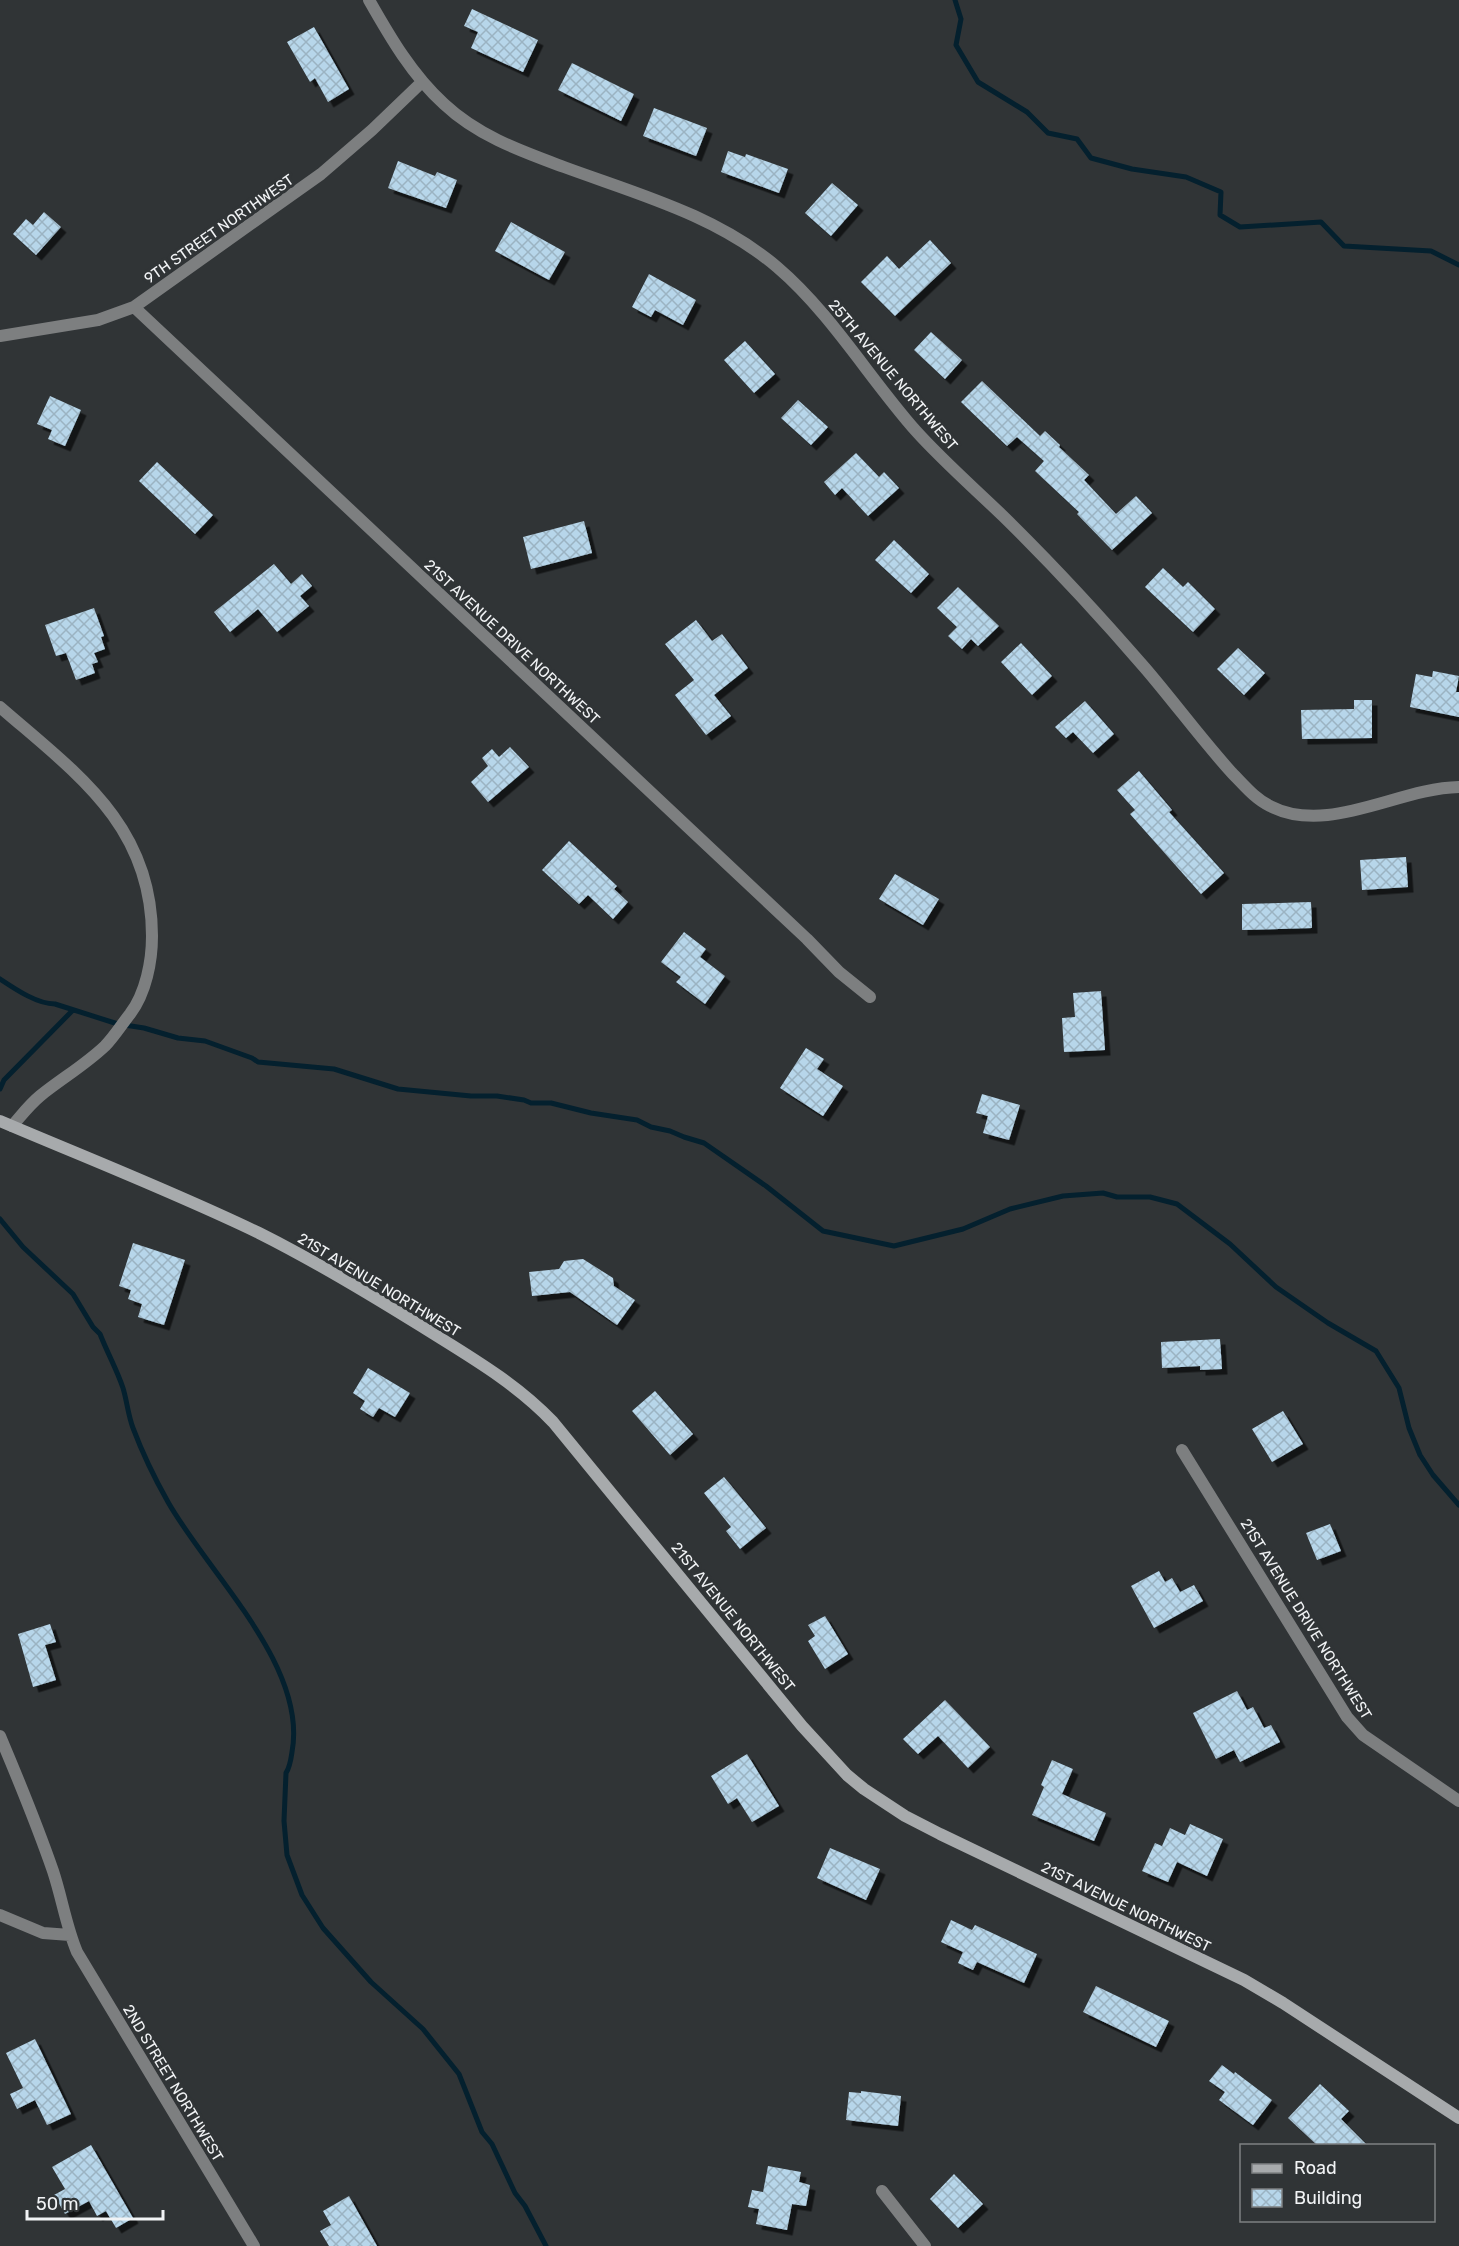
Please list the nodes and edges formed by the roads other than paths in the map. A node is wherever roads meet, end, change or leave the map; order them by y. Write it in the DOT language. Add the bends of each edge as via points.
graph roads {
  1 [pos="369,0"];
  2 [pos="422,82"];
  3 [pos="134,307"];
  4 [pos="0,336"];
  5 [pos="0,707"];
  6 [pos="1459,787"];
  7 [pos="870,997"];
  8 [pos="6,1124"];
  9 [pos="1182,1450"];
  10 [pos="0,1736"];
  11 [pos="1459,1801"];
  12 [pos="0,1915"];
  13 [pos="70,1935"];
  14 [pos="1459,2118"];
  15 [pos="882,2191"];
  16 [pos="255,2246"];
  17 [pos="926,2246"];
  1 -- 2 [label="street, 25TH AVENUE NORTHWEST"];
  2 -- 3 [label="street, 9TH STREET NORTHWEST" via="321,174"];
  2 -- 6 [label="street, 25TH AVENUE NORTHWEST" via="445,105 487,135 517,150 705,220 775,265 814,304 915,430 1075,590 1221,761 1268,805 1297,815 1324,816"];
  3 -- 4 [label="street, 9TH STREET NORTHWEST" via="98,320"];
  3 -- 7 [label="street, 21ST AVENUE DRIVE NORTHWEST"];
  5 -- 8 [label="street" via="68,766 118,823 147,880 152,913 152,953 133,1011 105,1046"];
  8 -- 14 [label="street, 21ST AVENUE NORTHWEST" via="262,1235 348,1281 495,1372 537,1406 571,1441 802,1726 864,1789 940,1834 1245,1980"];
  9 -- 11 [label="street, 21ST AVENUE DRIVE NORTHWEST" via="1347,1718 1363,1735"];
  10 -- 13 [label="street, 2ND STREET NORTHWEST" via="54,1874"];
  12 -- 13 [label="street" via="43,1933"];
  13 -- 16 [label="street, 2ND STREET NORTHWEST" via="86,1968"];
  15 -- 17 [label="street"];
}
